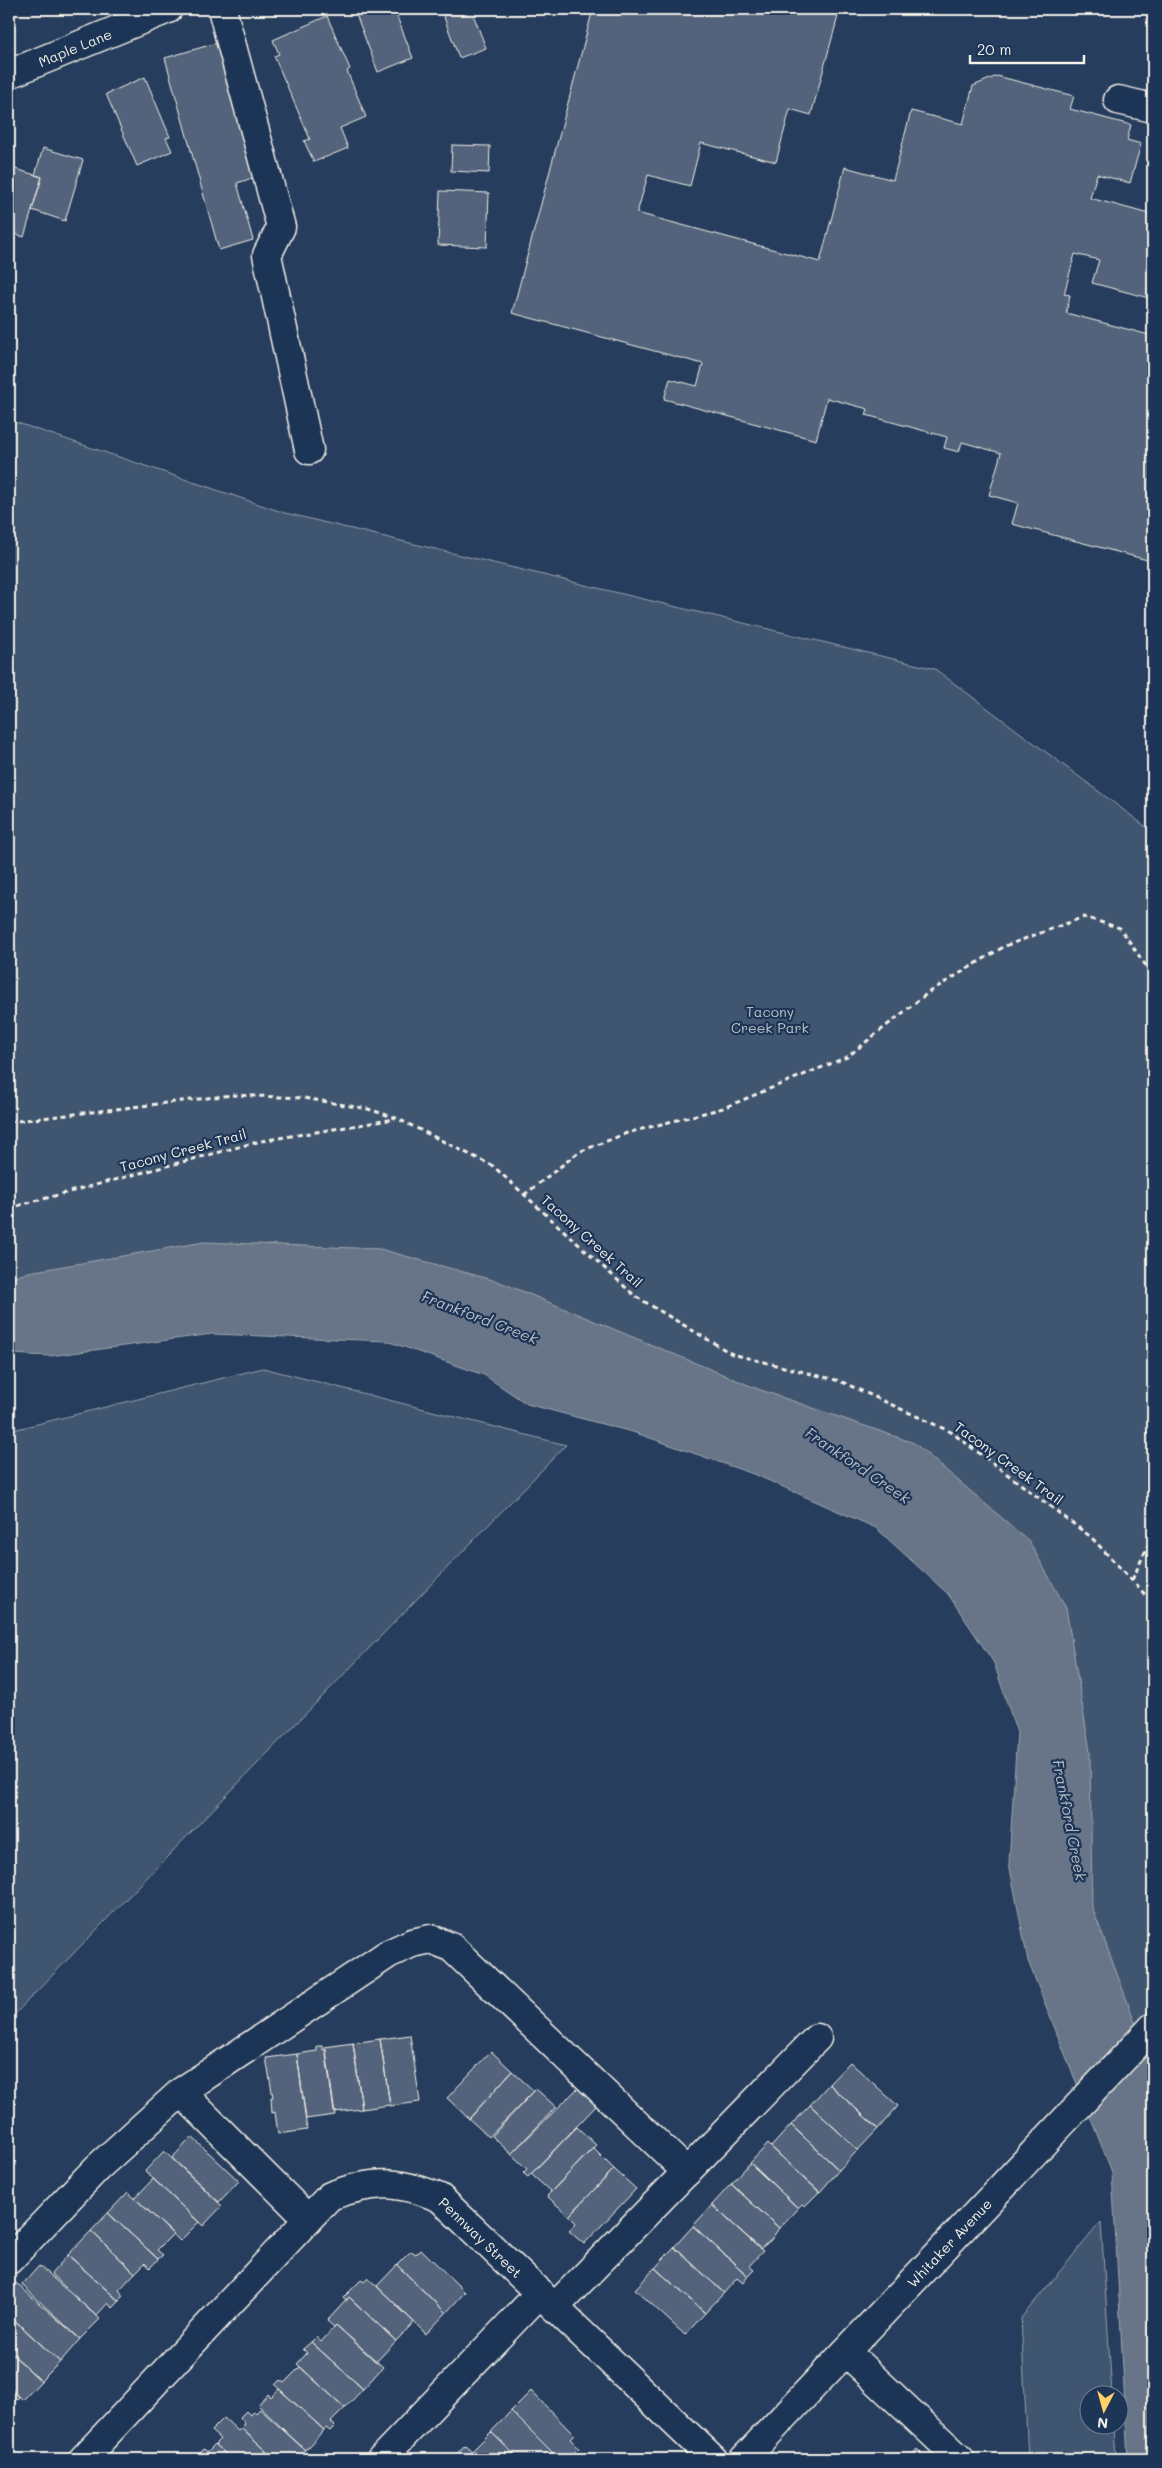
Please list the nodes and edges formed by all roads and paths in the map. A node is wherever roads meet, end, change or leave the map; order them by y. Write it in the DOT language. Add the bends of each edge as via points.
graph roads {
  1 [pos="168,9"];
  2 [pos="222,9"];
  3 [pos="9,74"];
  4 [pos="1118,100"];
  5 [pos="1153,108"];
  6 [pos="309,450"];
  7 [pos="1153,976"];
  8 [pos="396,1118"];
  9 [pos="9,1122"];
  10 [pos="524,1195"];
  11 [pos="9,1208"];
  12 [pos="1153,1535"];
  13 [pos="1132,1580"];
  14 [pos="1153,1603"];
  15 [pos="1153,2027"];
  16 [pos="817,2038"];
  17 [pos="181,2092"];
  18 [pos="687,2172"];
  19 [pos="308,2219"];
  20 [pos="9,2260"];
  21 [pos="548,2300"];
  22 [pos="846,2352"];
  23 [pos="83,2459"];
  24 [pos="381,2459"];
  25 [pos="714,2459"];
  26 [pos="744,2459"];
  27 [pos="960,2459"];
  1 -- 3 [label="street, Maple Lane"];
  2 -- 6 [label="street" via="281,227 268,255"];
  4 -- 5 [label="street"];
  7 -- 10 [label="path, Tacony Creek Trail" via="1120,928 1084,917 1005,946 929,992 847,1057 723,1108 627,1133 580,1152"];
  8 -- 9 [label="path, Tacony Creek Trail" via="368,1108 304,1098 232,1095"];
  8 -- 10 [label="path, Tacony Creek Trail" via="493,1166"];
  8 -- 11 [label="path, Tacony Creek Trail" via="261,1141"];
  10 -- 13 [label="path, Tacony Creek Trail" via="636,1296 732,1354 840,1381 951,1432 1091,1538"];
  12 -- 13 [label="path"];
  13 -- 14 [label="path, Tacony Creek Trail"];
  15 -- 22 [label="street, Whitaker Avenue"];
  16 -- 18 [label="street"];
  17 -- 18 [label="street" via="388,1954 431,1939 451,1947"];
  17 -- 19 [label="street"];
  17 -- 20 [label="street" via="97,2168"];
  18 -- 21 [label="street"];
  19 -- 21 [label="street, Pennway Street" via="330,2196 350,2188 380,2183 414,2187 440,2198"];
  19 -- 23 [label="street, Pennway Street"];
  21 -- 24 [label="street"];
  21 -- 25 [label="street, Pennway Street"];
  22 -- 26 [label="street, Whitaker Avenue"];
  22 -- 27 [label="street"];
}
